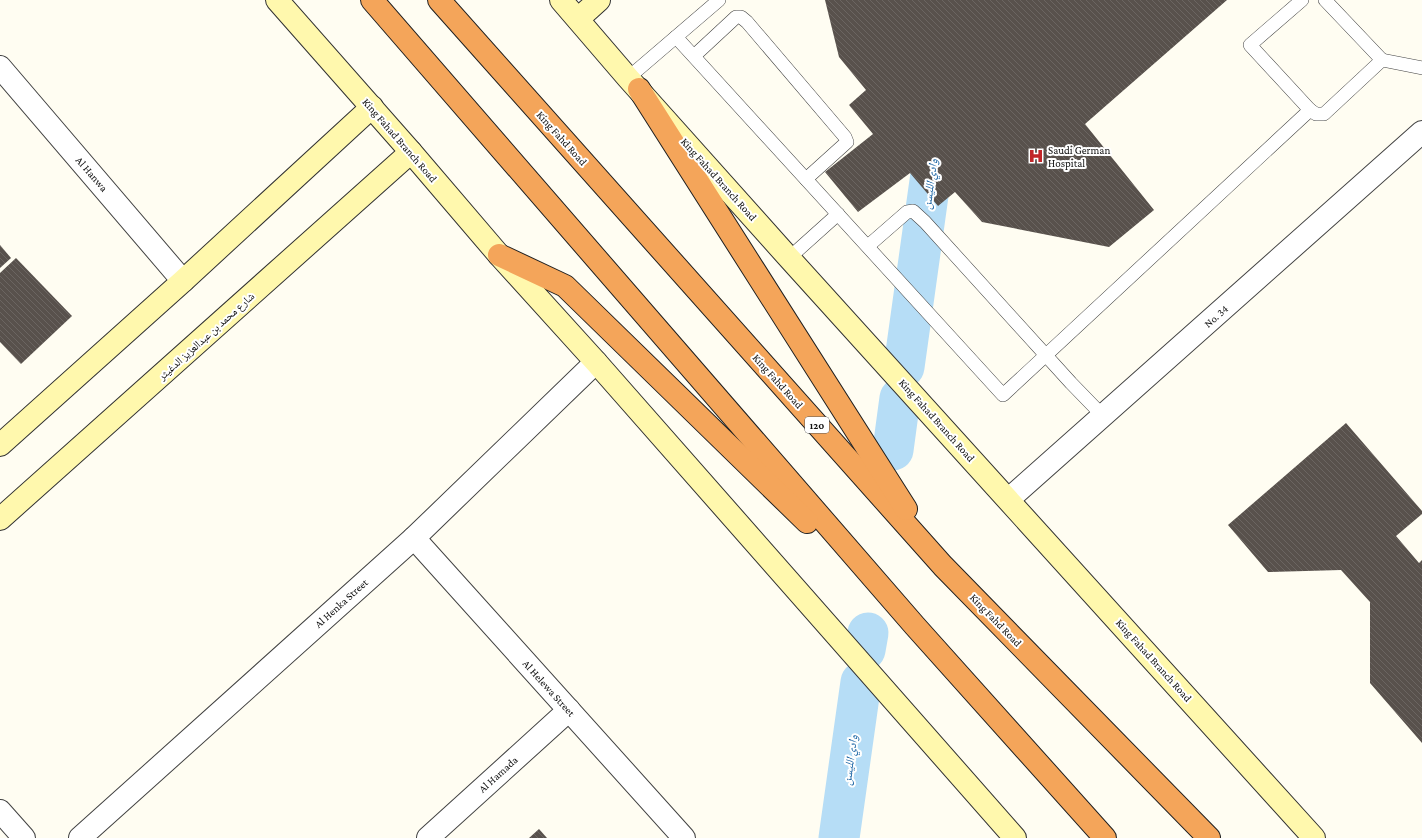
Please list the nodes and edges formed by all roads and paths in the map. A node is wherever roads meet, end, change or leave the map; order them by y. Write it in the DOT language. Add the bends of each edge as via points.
graph roads {
  1 [pos="277,0"];
  2 [pos="372,0"];
  3 [pos="439,0"];
  4 [pos="561,0"];
  5 [pos="599,0"];
  6 [pos="719,0"];
  7 [pos="1301,0"];
  8 [pos="1326,0"];
  9 [pos="578,19"];
  10 [pos="676,37"];
  11 [pos="694,56"];
  12 [pos="1382,60"];
  13 [pos="0,67"];
  14 [pos="1422,68"];
  15 [pos="633,83"];
  16 [pos="372,108"];
  17 [pos="1310,110"];
  18 [pos="1422,132"];
  19 [pos="411,152"];
  20 [pos="806,179"];
  21 [pos="838,214"];
  22 [pos="868,246"];
  23 [pos="499,255"];
  24 [pos="789,258"];
  25 [pos="183,281"];
  26 [pos="1047,356"];
  27 [pos="596,362"];
  28 [pos="1104,416"];
  29 [pos="1,442"];
  30 [pos="1009,499"];
  31 [pos="0,519"];
  32 [pos="414,538"];
  33 [pos="942,566"];
  34 [pos="915,626"];
  35 [pos="569,710"];
  36 [pos="0,811"];
  37 [pos="24,838"];
  38 [pos="81,838"];
  39 [pos="428,838"];
  40 [pos="684,838"];
  41 [pos="1015,838"];
  42 [pos="1105,838"];
  43 [pos="1210,838"];
  44 [pos="1314,838"];
  1 -- 16 [label="main road, King Fahad Branch Road"];
  2 -- 34 [label="highway"];
  3 -- 33 [label="highway, King Fahd Road / 120"];
  4 -- 9 [label="main road, King Fahad Branch Road"];
  5 -- 9 [label="main road"];
  6 -- 10 [label="lane"];
  7 -- 17 [label="lane" via="1250,45"];
  8 -- 12 [label="lane"];
  9 -- 15 [label="main road, King Fahad Branch Road"];
  10 -- 11 [label="lane"];
  10 -- 15 [label="lane"];
  11 -- 20 [label="lane"];
  11 -- 20 [label="lane" via="736,17 741,17 747,22 847,142"];
  12 -- 14 [label="lane"];
  12 -- 17 [label="lane" via="1324,114 1316,114"];
  13 -- 25 [label="street, Al Hanwa"];
  15 -- 24 [label="main road, King Fahad Branch Road"];
  15 -- 33 [label="highway"];
  16 -- 19 [label="main road, King Fahad Branch Road"];
  16 -- 25 [label="main road"];
  17 -- 26 [label="lane"];
  18 -- 28 [label="street, No. 34"];
  19 -- 23 [label="main road, King Fahad Branch Road"];
  19 -- 31 [label="main road, شارع محمد بن عبدالعزيز الدغيثر"];
  20 -- 21 [label="lane"];
  21 -- 22 [label="lane"];
  21 -- 24 [label="lane"];
  22 -- 26 [label="lane" via="907,212 913,211"];
  22 -- 26 [label="lane" via="1003,395"];
  23 -- 27 [label="main road, King Fahad Branch Road"];
  23 -- 34 [label="highway" via="565,286"];
  24 -- 30 [label="main road, King Fahad Branch Road"];
  25 -- 29 [label="main road"];
  26 -- 28 [label="lane"];
  27 -- 32 [label="street, Al Henka Street"];
  27 -- 41 [label="main road, King Fahad Branch Road"];
  28 -- 30 [label="street, No. 34"];
  30 -- 44 [label="main road, King Fahad Branch Road"];
  32 -- 35 [label="street, Al Helewa Street"];
  32 -- 38 [label="street, Al Henka Street"];
  33 -- 43 [label="highway, King Fahd Road / 120"];
  34 -- 42 [label="highway"];
  35 -- 39 [label="street, Al Hamada"];
  35 -- 40 [label="street, Al Helewa Street"];
  36 -- 37 [label="street"];
}
